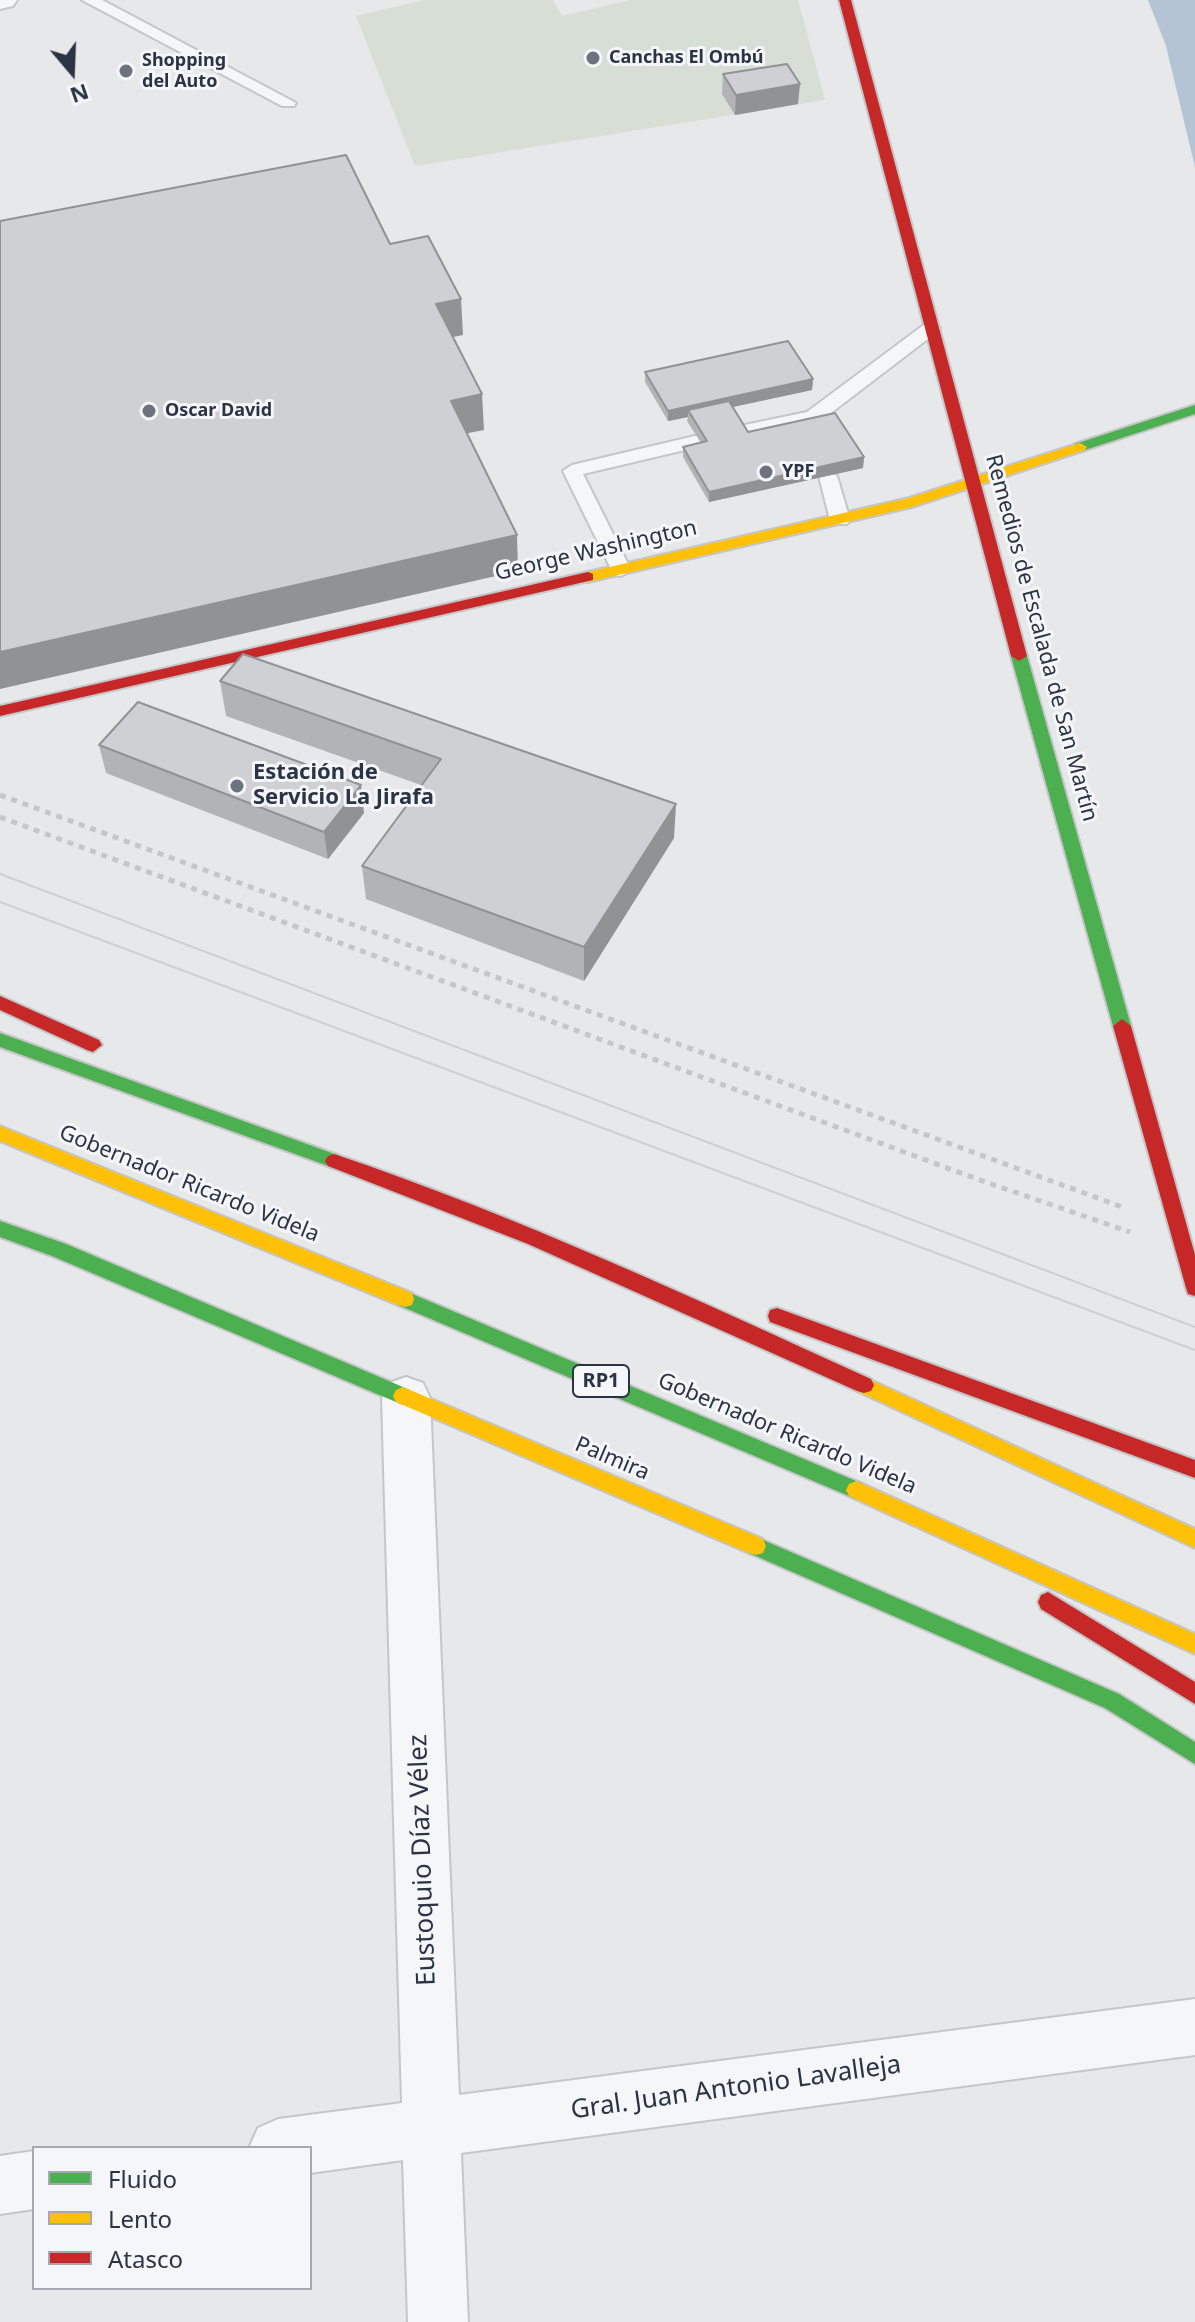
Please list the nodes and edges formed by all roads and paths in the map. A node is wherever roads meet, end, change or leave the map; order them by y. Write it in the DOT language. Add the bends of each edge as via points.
graph roads {
  1 [pos="90,0"];
  2 [pos="845,0"];
  3 [pos="288,103"];
  4 [pos="931,328"];
  5 [pos="1195,409"];
  6 [pos="740,432"];
  7 [pos="699,441"];
  8 [pos="828,476"];
  9 [pos="971,483"];
  10 [pos="840,520"];
  11 [pos="621,570"];
  12 [pos="0,711"];
  13 [pos="0,795"];
  14 [pos="0,817"];
  15 [pos="0,1003"];
  16 [pos="0,1040"];
  17 [pos="115,1055"];
  18 [pos="186,1087"];
  19 [pos="0,1133"];
  20 [pos="29,1164"];
  21 [pos="416,1190"];
  22 [pos="144,1191"];
  23 [pos="1179,1228"];
  24 [pos="0,1229"];
  25 [pos="1192,1274"];
  26 [pos="681,1281"];
  27 [pos="754,1307"];
  28 [pos="406,1398"];
  29 [pos="1195,1469"];
  30 [pos="834,1479"];
  31 [pos="1195,1539"];
  32 [pos="1195,1644"];
  33 [pos="1195,1694"];
  34 [pos="1195,1754"];
  35 [pos="1195,2027"];
  36 [pos="433,2128"];
  37 [pos="294,2146"];
  38 [pos="32,2180"];
  39 [pos="0,2185"];
  40 [pos="438,2322"];
  1 -- 3 [label="lane"];
  2 -- 4 [label="main road, Remedios de Escalada de San Martín"];
  4 -- 6 [label="lane" via="814,422"];
  4 -- 9 [label="main road, Remedios de Escalada de San Martín"];
  5 -- 9 [label="main road, George Washington"];
  7 -- 11 [label="lane" via="572,471"];
  8 -- 10 [label="lane"];
  9 -- 10 [label="main road, George Washington"];
  9 -- 23 [label="main road, Remedios de Escalada de San Martín"];
  10 -- 11 [label="main road, George Washington"];
  11 -- 12 [label="main road, George Washington"];
  13 -- 23 [label="path"];
  14 -- 25 [label="path" via="962,1174"];
  15 -- 17 [label="main road"];
  16 -- 21 [label="main road"];
  18 -- 21 [label="main road"];
  19 -- 22 [label="main road, Gobernador Ricardo Videla / RP1"];
  20 -- 22 [label="main road"];
  21 -- 26 [label="main road"];
  21 -- 31 [label="main road" via="731,1324"];
  22 -- 30 [label="main road, Gobernador Ricardo Videla / RP1"];
  23 -- 25 [label="main road, Remedios de Escalada de San Martín"];
  24 -- 28 [label="main road, Palmira"];
  27 -- 29 [label="main road"];
  28 -- 34 [label="main road, Palmira" via="1112,1701"];
  28 -- 36 [label="street, Eustoquio Díaz Vélez"];
  30 -- 32 [label="main road, Gobernador Ricardo Videla / RP1"];
  30 -- 33 [label="main road" via="1025,1588"];
  35 -- 36 [label="street, Gral. Juan Antonio Lavalleja"];
  36 -- 37 [label="street, Gral. Juan Antonio Lavalleja"];
  36 -- 40 [label="street, Eustoquio Díaz Vélez"];
  38 -- 39 [label="street"];
}
